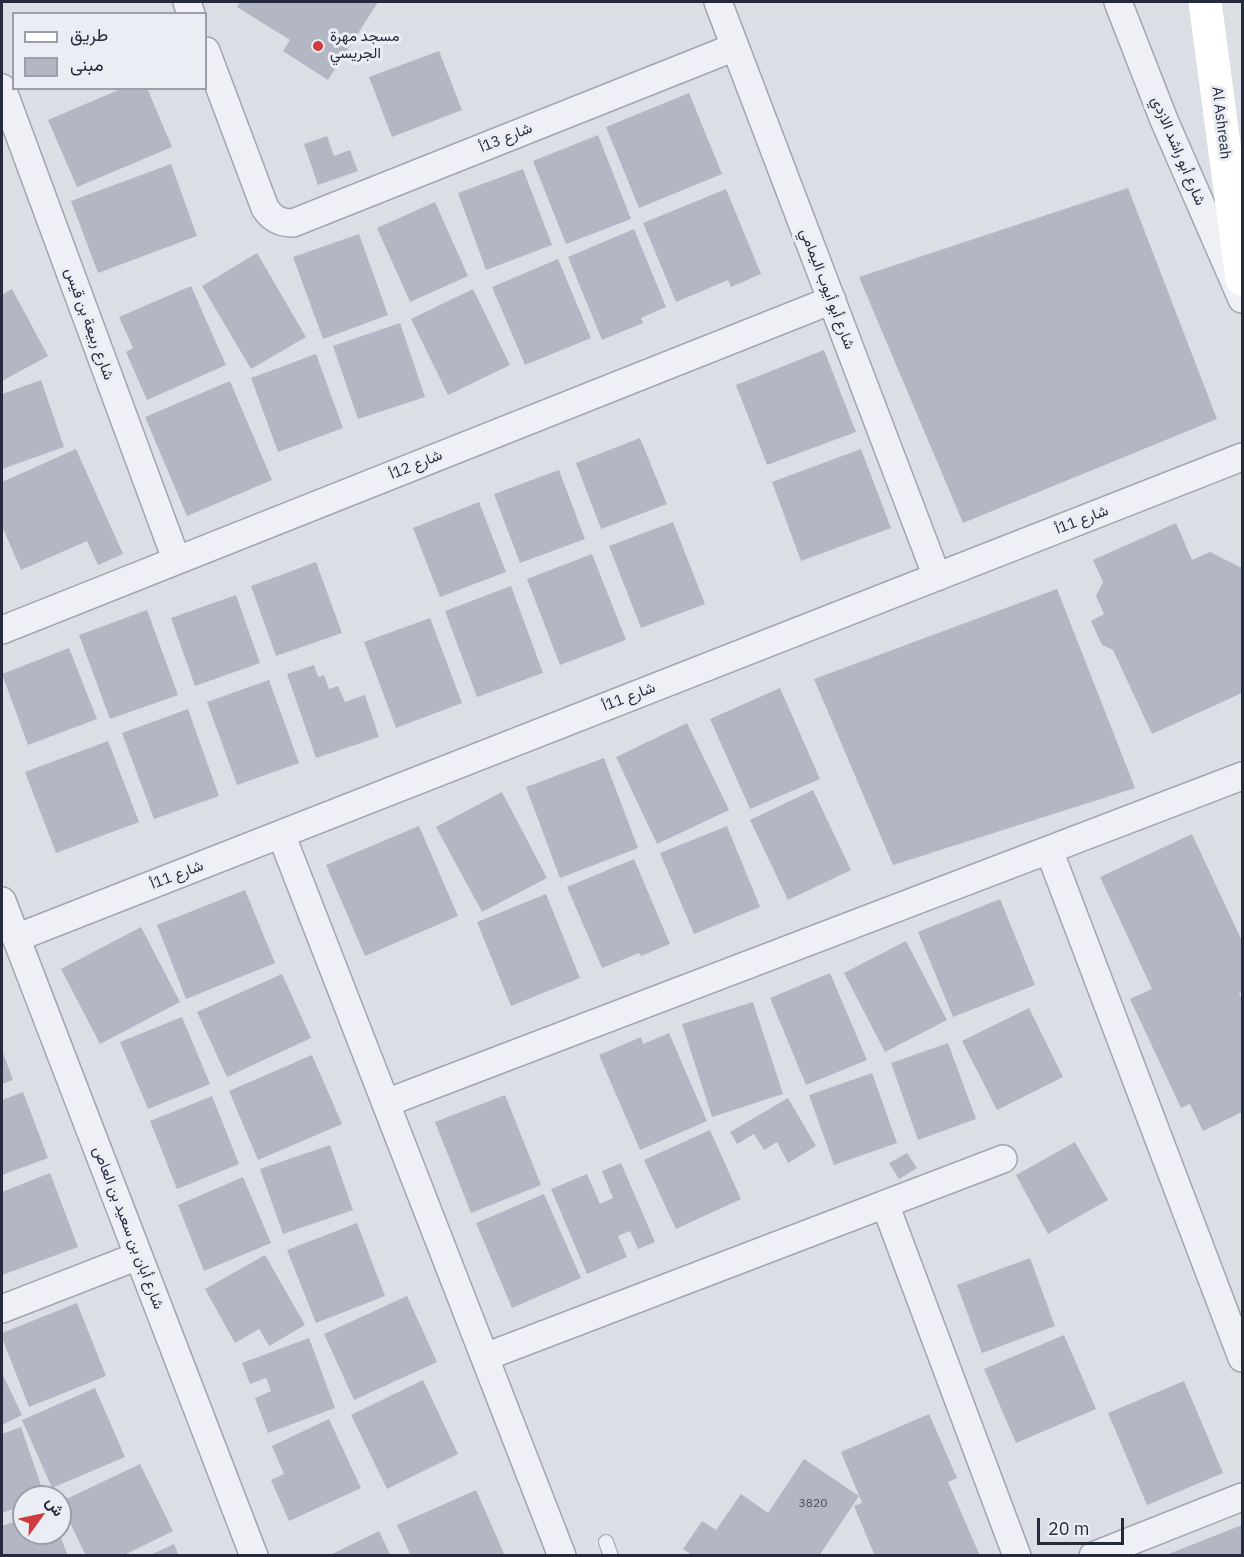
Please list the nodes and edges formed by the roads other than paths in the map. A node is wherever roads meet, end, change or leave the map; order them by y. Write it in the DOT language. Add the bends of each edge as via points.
graph roads {
  1 [pos="718,2"];
  2 [pos="1118,2"];
  3 [pos="1205,2"];
  4 [pos="735,47"];
  5 [pos="207,54"];
  6 [pos="2,88"];
  7 [pos="1242,132"];
  8 [pos="1228,178"];
  9 [pos="1242,279"];
  10 [pos="1242,299"];
  11 [pos="832,300"];
  12 [pos="1242,457"];
  13 [pos="176,560"];
  14 [pos="937,577"];
  15 [pos="2,630"];
  16 [pos="1242,776"];
  17 [pos="281,834"];
  18 [pos="1049,850"];
  19 [pos="2,901"];
  20 [pos="16,938"];
  21 [pos="386,1103"];
  22 [pos="1003,1159"];
  23 [pos="885,1204"];
  24 [pos="138,1256"];
  25 [pos="2,1309"];
  26 [pos="485,1357"];
  27 [pos="1242,1358"];
  28 [pos="1242,1497"];
  29 [pos="254,1556"];
  30 [pos="562,1556"];
  31 [pos="1017,1556"];
  32 [pos="1093,1556"];
  1 -- 4 [label="street, شارع أبو أيوب اليمامي"];
  2 -- 10 [label="street, شارع أبو راشد الازدي" via="1164,120"];
  3 -- 8 [label="street, Al Ashreah"];
  4 -- 5 [label="street, شارع 13أ" via="293,223 276,220 265,208"];
  4 -- 11 [label="street, شارع أبو أيوب اليمامي"];
  6 -- 13 [label="street, شارع ربيعة بن قيس"];
  7 -- 8 [label="street"];
  8 -- 9 [label="street, Al Ashreah"];
  11 -- 13 [label="street, شارع 12أ"];
  11 -- 14 [label="street, شارع أبو أيوب اليمامي"];
  12 -- 14 [label="street, شارع 11أ"];
  13 -- 15 [label="street, شارع 12أ"];
  14 -- 17 [label="street, شارع 11أ"];
  16 -- 18 [label="street"];
  17 -- 20 [label="street, شارع 11أ"];
  17 -- 21 [label="street"];
  18 -- 21 [label="street"];
  18 -- 27 [label="street"];
  19 -- 20 [label="street, شارع أبان بن سعيد بن العاص"];
  20 -- 24 [label="street, شارع أبان بن سعيد بن العاص"];
  21 -- 26 [label="street"];
  22 -- 23 [label="street"];
  23 -- 26 [label="street"];
  23 -- 31 [label="street"];
  24 -- 25 [label="street"];
  24 -- 29 [label="street, شارع أبان بن سعيد بن العاص"];
  26 -- 30 [label="street"];
  28 -- 32 [label="street"];
}
